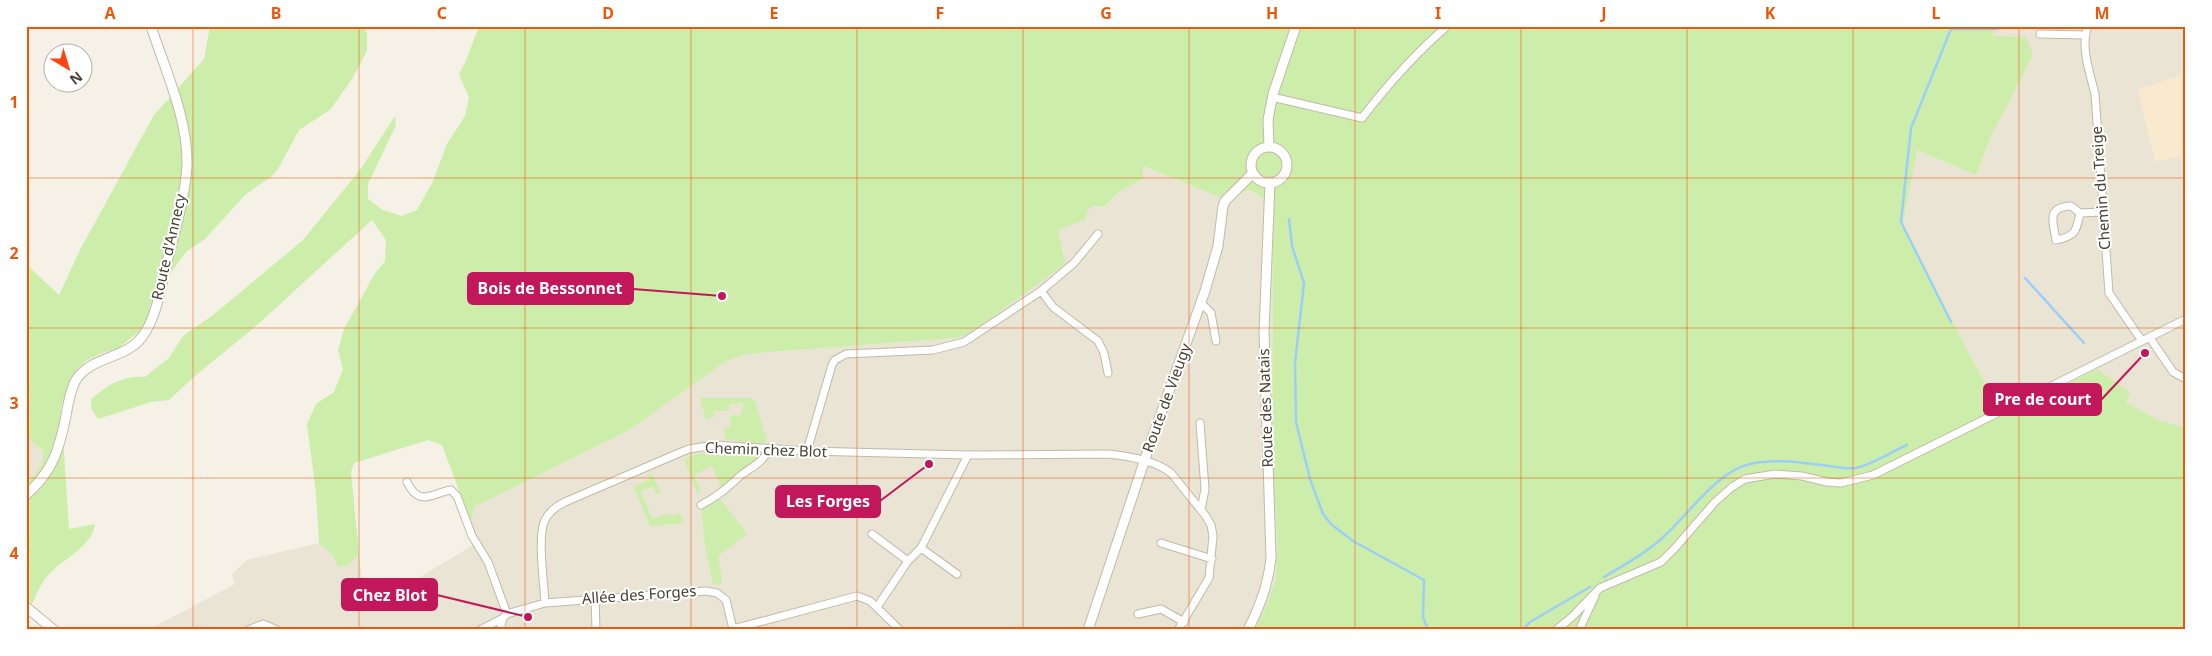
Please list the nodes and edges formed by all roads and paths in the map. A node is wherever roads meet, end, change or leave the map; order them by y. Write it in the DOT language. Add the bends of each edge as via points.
graph roads {
  1 [pos="151,26"];
  2 [pos="1296,26"];
  3 [pos="1447,26"];
  4 [pos="2088,26"];
  5 [pos="2040,34"];
  6 [pos="2085,35"];
  7 [pos="1272,97"];
  8 [pos="1268,147"];
  9 [pos="1253,173"];
  10 [pos="1270,182"];
  11 [pos="2103,212"];
  12 [pos="2080,213"];
  13 [pos="1098,234"];
  14 [pos="1041,291"];
  15 [pos="1201,303"];
  16 [pos="2186,319"];
  17 [pos="2150,338"];
  18 [pos="1216,340"];
  19 [pos="2142,341"];
  20 [pos="1108,373"];
  21 [pos="2186,379"];
  22 [pos="1200,424"];
  23 [pos="769,449"];
  24 [pos="806,451"];
  25 [pos="968,454"];
  26 [pos="1144,461"];
  27 [pos="407,482"];
  28 [pos="26,495"];
  29 [pos="701,505"];
  30 [pos="1201,510"];
  31 [pos="872,534"];
  32 [pos="1161,543"];
  33 [pos="921,548"];
  34 [pos="1212,559"];
  35 [pos="908,561"];
  36 [pos="957,574"];
  37 [pos="1600,588"];
  38 [pos="595,598"];
  39 [pos="545,602"];
  40 [pos="26,607"];
  41 [pos="877,607"];
  42 [pos="1138,614"];
  43 [pos="505,616"];
  44 [pos="1184,622"];
  45 [pos="54,630"];
  46 [pos="248,630"];
  47 [pos="277,630"];
  48 [pos="480,630"];
  49 [pos="500,630"];
  50 [pos="596,630"];
  51 [pos="733,630"];
  52 [pos="900,630"];
  53 [pos="1088,630"];
  54 [pos="1178,630"];
  55 [pos="1248,630"];
  56 [pos="1556,630"];
  57 [pos="1579,630"];
  1 -- 28 [label="street, Route d'Annecy" via="173,92 184,136 186,166 182,200 157,303 149,326 140,339 128,350 91,366 78,377 70,393 53,463 40,483"];
  2 -- 7 [label="street"];
  3 -- 7 [label="street" via="1406,64 1362,118"];
  4 -- 6 [label="street, Chemin du Treige"];
  5 -- 6 [label="street"];
  6 -- 11 [label="street, Chemin du Treige" via="2087,62 2095,94"];
  7 -- 8 [label="street"];
  8 -- 9 [label="street" via="1254,156"];
  8 -- 10 [label="street" via="1280,151 1287,162 1282,176"];
  9 -- 10 [label="street"];
  9 -- 15 [label="street, Route de Vieugy" via="1225,201 1218,246"];
  10 -- 55 [label="street, Route des Natais" via="1264,332 1271,558 1262,603"];
  11 -- 12 [label="street"];
  11 -- 19 [label="street, Chemin du Treige" via="2109,293"];
  12 -- 12 [label="street" via="2071,206 2053,212 2056,240 2070,238 2076,230"];
  13 -- 14 [label="street" via="1074,263"];
  14 -- 20 [label="street" via="1053,307 1098,341"];
  14 -- 24 [label="street" via="964,342 933,350 846,354 835,360"];
  15 -- 18 [label="street" via="1211,313"];
  15 -- 26 [label="street, Route de Vieugy"];
  16 -- 17 [label="street"];
  17 -- 19 [label="street"];
  17 -- 21 [label="street" via="2173,372"];
  19 -- 37 [label="street" via="1951,438 1859,480 1827,482 1775,474 1746,479 1732,486 1660,562"];
  22 -- 30 [label="street" via="1205,489"];
  23 -- 24 [label="street, Chemin chez Blot"];
  23 -- 29 [label="street" via="764,460 741,475 722,494"];
  23 -- 39 [label="street, Chemin chez Blot" via="715,445 689,449 559,505 544,520 541,534"];
  24 -- 25 [label="street, Chemin chez Blot"];
  25 -- 26 [label="street, Chemin chez Blot" via="1108,454"];
  25 -- 33 [label="street"];
  26 -- 30 [label="street, Chemin chez Blot" via="1170,473"];
  26 -- 53 [label="street, Route de Vieugy"];
  27 -- 43 [label="street" via="415,494 422,497 451,490 457,496 472,536 488,562"];
  30 -- 34 [label="street, Chemin chez Blot" via="1212,530"];
  31 -- 35 [label="street"];
  32 -- 34 [label="street"];
  33 -- 35 [label="street"];
  33 -- 36 [label="street"];
  34 -- 44 [label="street, Chemin chez Blot" via="1205,588"];
  35 -- 41 [label="street"];
  37 -- 56 [label="street"];
  37 -- 57 [label="street"];
  38 -- 39 [label="street, Allée des Forges"];
  38 -- 50 [label="street"];
  38 -- 51 [label="street, Allée des Forges" via="712,591 726,600"];
  39 -- 43 [label="street"];
  40 -- 45 [label="street"];
  41 -- 51 [label="street, Allée des Forges" via="866,598 852,596"];
  41 -- 52 [label="street, Allée des Forges"];
  42 -- 44 [label="street" via="1161,609"];
  43 -- 48 [label="street"];
  43 -- 49 [label="street"];
  44 -- 54 [label="street, Chemin chez Blot"];
  46 -- 47 [label="street" via="263,624"];
}
